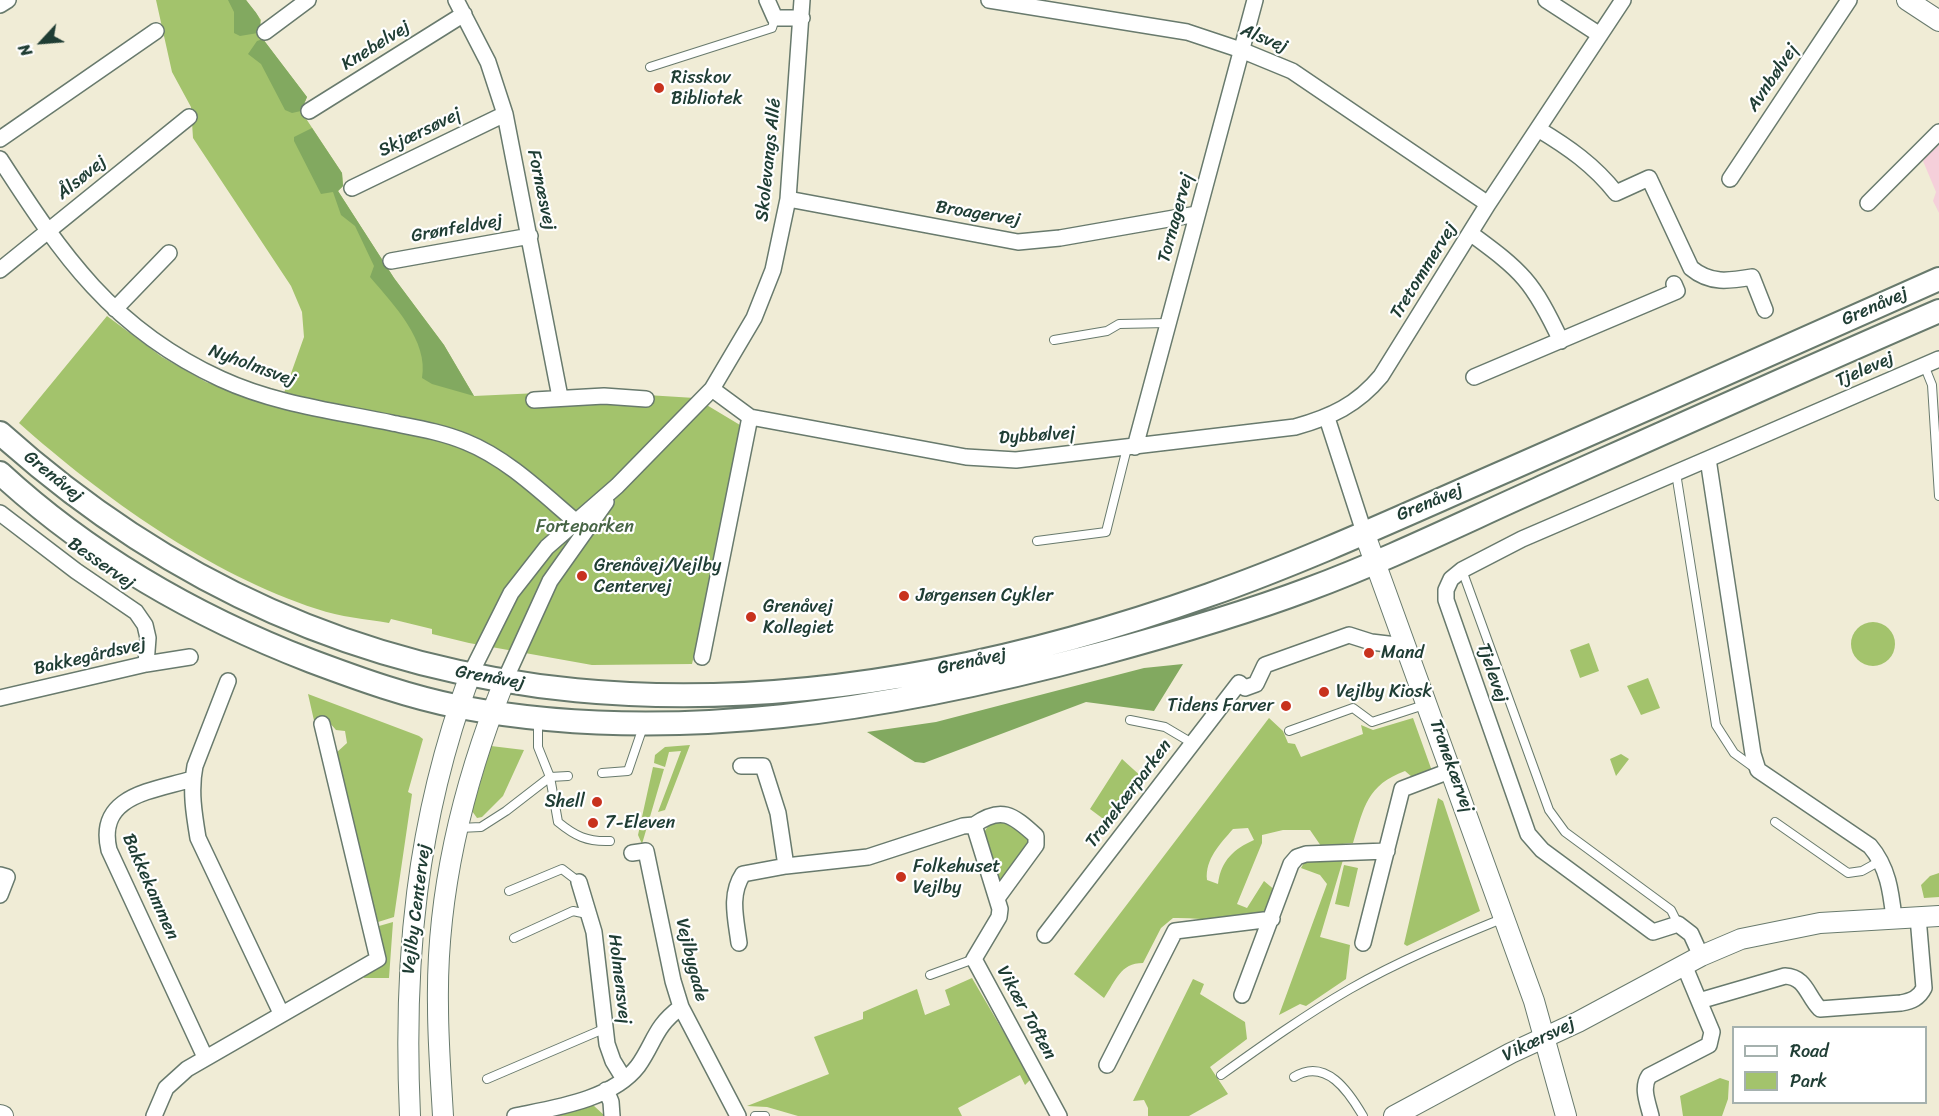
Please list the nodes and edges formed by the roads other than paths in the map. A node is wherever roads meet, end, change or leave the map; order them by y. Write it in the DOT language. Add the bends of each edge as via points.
graph roads {
  1 [pos="8,0"];
  2 [pos="308,0"];
  3 [pos="767,0"];
  4 [pos="802,0"];
  5 [pos="989,0"];
  6 [pos="1255,0"];
  7 [pos="1546,0"];
  8 [pos="1623,0"];
  9 [pos="1849,0"];
  10 [pos="1907,0"];
  11 [pos="0,6"];
  12 [pos="460,7"];
  13 [pos="775,18"];
  14 [pos="802,18"];
  15 [pos="1939,21"];
  16 [pos="156,31"];
  17 [pos="265,32"];
  18 [pos="1600,35"];
  19 [pos="1241,50"];
  20 [pos="650,68"];
  21 [pos="309,111"];
  22 [pos="505,114"];
  23 [pos="189,117"];
  24 [pos="1538,129"];
  25 [pos="1939,132"];
  26 [pos="0,139"];
  27 [pos="0,159"];
  28 [pos="1730,178"];
  29 [pos="352,188"];
  30 [pos="788,199"];
  31 [pos="1868,203"];
  32 [pos="1488,204"];
  33 [pos="1197,214"];
  34 [pos="47,231"];
  35 [pos="1470,233"];
  36 [pos="530,236"];
  37 [pos="169,253"];
  38 [pos="391,261"];
  39 [pos="0,270"];
  40 [pos="1939,279"];
  41 [pos="1674,284"];
  42 [pos="115,309"];
  43 [pos="1765,310"];
  44 [pos="1939,311"];
  45 [pos="1168,323"];
  46 [pos="1054,340"];
  47 [pos="1561,340"];
  48 [pos="1939,359"];
  49 [pos="1924,365"];
  50 [pos="1474,377"];
  51 [pos="712,389"];
  52 [pos="560,397"];
  53 [pos="646,399"];
  54 [pos="534,400"];
  55 [pos="750,417"];
  56 [pos="1327,418"];
  57 [pos="0,432"];
  58 [pos="1131,447"];
  59 [pos="1708,459"];
  60 [pos="0,473"];
  61 [pos="1676,473"];
  62 [pos="1939,496"];
  63 [pos="0,513"];
  64 [pos="580,526"];
  65 [pos="1364,532"];
  66 [pos="1036,541"];
  67 [pos="1375,562"];
  68 [pos="1462,570"];
  69 [pos="1405,646"];
  70 [pos="190,657"];
  71 [pos="702,657"];
  72 [pos="146,664"];
  73 [pos="470,675"];
  74 [pos="228,681"];
  75 [pos="504,682"];
  76 [pos="0,698"];
  77 [pos="1428,703"];
  78 [pos="459,706"];
  79 [pos="492,712"];
  80 [pos="538,718"];
  81 [pos="1130,720"];
  82 [pos="322,723"];
  83 [pos="644,723"];
  84 [pos="1289,731"];
  85 [pos="1192,743"];
  86 [pos="741,766"];
  87 [pos="1452,770"];
  88 [pos="1758,770"];
  89 [pos="602,773"];
  90 [pos="568,776"];
  91 [pos="550,777"];
  92 [pos="192,779"];
  93 [pos="1775,822"];
  94 [pos="974,825"];
  95 [pos="458,828"];
  96 [pos="610,841"];
  97 [pos="1387,851"];
  98 [pos="632,853"];
  99 [pos="1881,860"];
  100 [pos="786,866"];
  101 [pos="0,875"];
  102 [pos="579,882"];
  103 [pos="509,891"];
  104 [pos="0,895"];
  105 [pos="998,897"];
  106 [pos="589,915"];
  107 [pos="1939,916"];
  108 [pos="1505,917"];
  109 [pos="1918,917"];
  110 [pos="1894,918"];
  111 [pos="1272,919"];
  112 [pos="1678,924"];
  113 [pos="1045,935"];
  114 [pos="514,938"];
  115 [pos="739,943"];
  116 [pos="1363,943"];
  117 [pos="974,959"];
  118 [pos="1693,960"];
  119 [pos="930,975"];
  120 [pos="1242,995"];
  121 [pos="1699,1001"];
  122 [pos="681,1007"];
  123 [pos="281,1013"];
  124 [pos="606,1028"];
  125 [pos="1545,1037"];
  126 [pos="206,1057"];
  127 [pos="1107,1065"];
  128 [pos="1221,1075"];
  129 [pos="1294,1077"];
  130 [pos="487,1079"];
  131 [pos="624,1079"];
  132 [pos="606,1090"];
  133 [pos="154,1116"];
  134 [pos="410,1116"];
  135 [pos="442,1116"];
  136 [pos="515,1116"];
  137 [pos="612,1116"];
  138 [pos="738,1116"];
  139 [pos="755,1116"];
  140 [pos="765,1116"];
  141 [pos="1059,1116"];
  142 [pos="1364,1116"];
  143 [pos="1394,1116"];
  144 [pos="1566,1116"];
  145 [pos="1652,1116"];
  1 -- 11 [label="street"];
  2 -- 17 [label="street"];
  3 -- 13 [label="street"];
  4 -- 14 [label="street, Skolevangs Allé"];
  5 -- 19 [label="street, Alsvej" via="1186,32"];
  6 -- 19 [label="street, Tornagervej"];
  7 -- 18 [label="street"];
  8 -- 18 [label="street, Tretommervej"];
  9 -- 28 [label="street, Avnbølvej"];
  10 -- 15 [label="street"];
  12 -- 21 [label="street, Knebelvej"];
  12 -- 22 [label="street, Fornæsvej" via="488,62"];
  13 -- 14 [label="street"];
  13 -- 20 [label="lane" via="772,28"];
  14 -- 30 [label="street, Skolevangs Allé"];
  16 -- 26 [label="street"];
  18 -- 24 [label="street, Tretommervej"];
  19 -- 32 [label="street, Alsvej" via="1292,71"];
  19 -- 33 [label="street, Tornagervej"];
  22 -- 29 [label="street, Skjærsøvej"];
  22 -- 36 [label="street, Fornæsvej"];
  23 -- 34 [label="street, Ålsøvej"];
  24 -- 32 [label="street, Tretommervej"];
  24 -- 43 [label="street" via="1598,170 1616,193 1649,178 1691,268 1716,281 1752,277"];
  25 -- 31 [label="street"];
  27 -- 34 [label="street, Nyholmsvej"];
  30 -- 33 [label="street, Broagervej" via="1018,242"];
  30 -- 51 [label="street, Skolevangs Allé" via="773,270 758,309"];
  32 -- 35 [label="street, Tretommervej"];
  33 -- 45 [label="street, Tornagervej"];
  34 -- 39 [label="street, Ålsøvej"];
  34 -- 42 [label="street, Nyholmsvej"];
  35 -- 47 [label="street" via="1526,278 1542,299"];
  35 -- 56 [label="street, Tretommervej" via="1381,375 1367,393"];
  36 -- 38 [label="street, Grønfeldvej"];
  36 -- 52 [label="street, Fornæsvej"];
  37 -- 42 [label="street"];
  40 -- 65 [label="main road, Grenåvej"];
  41 -- 47 [label="street" via="1677,291"];
  42 -- 64 [label="street, Nyholmsvej" via="163,347 196,366 274,399 440,432 468,442 496,458"];
  44 -- 67 [label="main road, Grenåvej"];
  45 -- 46 [label="lane" via="1119,324 1107,331"];
  45 -- 58 [label="street, Tornagervej"];
  47 -- 50 [label="street"];
  48 -- 49 [label="street, Tjelevej"];
  49 -- 59 [label="street, Tjelevej"];
  49 -- 62 [label="lane" via="1932,385"];
  51 -- 55 [label="street, Dybbølvej"];
  51 -- 64 [label="street, Skolevangs Allé"];
  52 -- 53 [label="street"];
  52 -- 54 [label="street"];
  55 -- 58 [label="street, Dybbølvej" via="966,457 1016,460"];
  55 -- 71 [label="street"];
  56 -- 58 [label="street, Dybbølvej" via="1295,427"];
  56 -- 65 [label="street, Tranekærvej"];
  57 -- 73 [label="main road, Grenåvej" via="108,521 229,592 323,633"];
  58 -- 66 [label="lane" via="1106,532"];
  59 -- 61 [label="street, Tjelevej"];
  59 -- 88 [label="street"];
  60 -- 78 [label="main road, Grenåvej" via="90,545 182,604 339,671 393,690"];
  61 -- 68 [label="street, Tjelevej"];
  61 -- 88 [label="lane" via="1716,725 1734,753"];
  63 -- 72 [label="street, Besservej" via="136,612 148,638"];
  64 -- 73 [label="street, Skolevangs Allé" via="547,547 512,593"];
  64 -- 75 [label="street, Skolevangs Allé"];
  65 -- 67 [label="street, Tranekærvej"];
  65 -- 75 [label="main road, Grenåvej" via="1206,596 1133,619 1051,644 878,681 808,690 700,696 594,692"];
  67 -- 69 [label="street, Tranekærvej"];
  67 -- 83 [label="main road, Grenåvej" via="1215,622 967,686 812,712"];
  68 -- 112 [label="lane" via="1549,810 1565,832 1671,910"];
  68 -- 112 [label="street, Tjelevej" via="1451,579 1446,600 1528,834 1542,850 1653,932"];
  69 -- 77 [label="street, Tranekærvej"];
  69 -- 85 [label="street, Tranekærparken" via="1349,635 1265,665 1256,684 1245,688 1239,683"];
  70 -- 72 [label="street, Bakkegårdsvej"];
  72 -- 76 [label="street, Bakkegårdsvej"];
  73 -- 75 [label="main road, Grenåvej"];
  73 -- 78 [label="street, Vejlby Centervej"];
  74 -- 92 [label="street"];
  75 -- 79 [label="street, Vejlby Centervej"];
  77 -- 84 [label="lane" via="1372,722 1353,708"];
  77 -- 87 [label="street, Tranekærvej"];
  78 -- 79 [label="main road, Grenåvej"];
  78 -- 134 [label="street, Vejlby Centervej" via="431,809 414,904 407,1030"];
  79 -- 80 [label="main road, Grenåvej"];
  79 -- 95 [label="street, Vejlby Centervej" via="474,762"];
  80 -- 83 [label="main road, Grenåvej"];
  80 -- 91 [label="lane" via="538,747"];
  81 -- 85 [label="lane" via="1165,727"];
  82 -- 123 [label="street" via="379,954 371,965"];
  83 -- 89 [label="lane" via="628,771"];
  85 -- 113 [label="street, Tranekærparken"];
  86 -- 100 [label="street" via="763,766 778,813"];
  87 -- 97 [label="street" via="1402,789"];
  87 -- 108 [label="street, Tranekærvej"];
  88 -- 99 [label="street" via="1870,846"];
  90 -- 91 [label="lane"];
  91 -- 95 [label="lane" via="481,827"];
  91 -- 96 [label="lane" via="558,822 585,840"];
  92 -- 123 [label="street" via="198,838"];
  92 -- 126 [label="street, Bakkekammen" via="129,798 116,807 105,836"];
  93 -- 99 [label="lane" via="1848,873 1862,872"];
  94 -- 100 [label="street, Vikær Toften" via="868,857"];
  94 -- 105 [label="street, Vikær Toften"];
  94 -- 105 [label="street, Vikær Toften" via="988,815 1002,813 1036,836 1036,844"];
  95 -- 135 [label="street, Vejlby Centervej" via="443,918 438,1005"];
  97 -- 111 [label="street" via="1297,857"];
  97 -- 116 [label="street"];
  98 -- 122 [label="street, Vejlbygade" via="646,851"];
  99 -- 110 [label="street"];
  100 -- 115 [label="street, Vikær Toften" via="743,874 736,884"];
  101 -- 104 [label="street" via="6,877"];
  102 -- 103 [label="lane" via="562,869"];
  102 -- 106 [label="street, Holmensvej"];
  105 -- 117 [label="street, Vikær Toften" via="999,917"];
  106 -- 114 [label="lane" via="573,911"];
  106 -- 124 [label="street, Holmensvej"];
  107 -- 109 [label="street, Vikærsvej"];
  108 -- 125 [label="street, Tranekærvej"];
  108 -- 128 [label="lane" via="1436,945 1352,988 1307,1014"];
  109 -- 110 [label="street, Vikærsvej"];
  109 -- 121 [label="street" via="1924,988 1911,1001 1820,1009 1804,983 1792,976"];
  110 -- 118 [label="street, Vikærsvej" via="1776,930 1741,939"];
  111 -- 120 [label="street"];
  111 -- 127 [label="street" via="1175,931"];
  112 -- 118 [label="street" via="1691,934"];
  117 -- 119 [label="lane"];
  117 -- 141 [label="street, Vikær Toften"];
  118 -- 121 [label="street"];
  118 -- 125 [label="street, Vikærsvej"];
  121 -- 145 [label="street" via="1712,1032 1709,1044 1649,1076 1645,1091"];
  122 -- 131 [label="street" via="664,1021 637,1067"];
  122 -- 138 [label="street, Vejlbygade"];
  123 -- 126 [label="street"];
  124 -- 130 [label="lane"];
  124 -- 131 [label="street, Holmensvej" via="613,1061"];
  125 -- 143 [label="street, Vikærsvej"];
  125 -- 144 [label="street, Tranekærvej"];
  126 -- 133 [label="street" via="166,1088"];
  129 -- 142 [label="lane" via="1304,1071 1315,1071 1337,1080"];
  131 -- 132 [label="street"];
  132 -- 136 [label="street"];
  132 -- 137 [label="street"];
  139 -- 140 [label="lane"];
}
